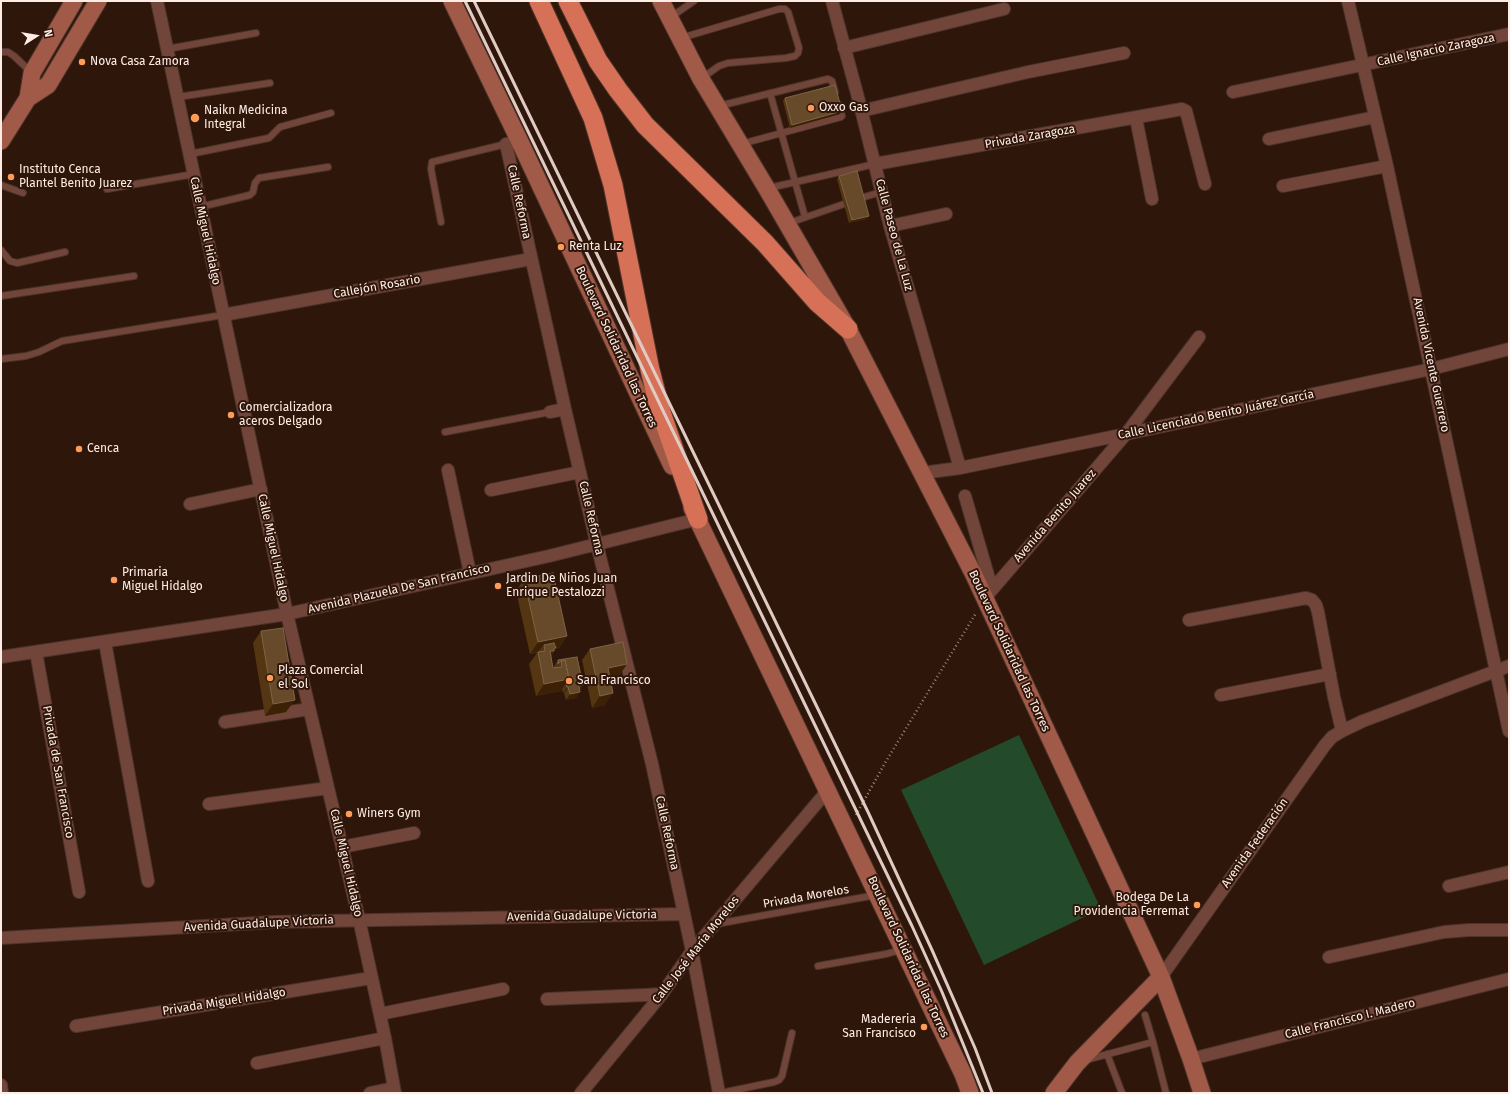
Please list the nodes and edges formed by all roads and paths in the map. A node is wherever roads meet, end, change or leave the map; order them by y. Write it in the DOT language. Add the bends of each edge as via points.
graph roads {
  1 [pos="74,1"];
  2 [pos="98,1"];
  3 [pos="157,1"];
  4 [pos="452,1"];
  5 [pos="539,1"];
  6 [pos="568,1"];
  7 [pos="661,1"];
  8 [pos="694,1"];
  9 [pos="832,1"];
  10 [pos="1348,1"];
  11 [pos="1004,9"];
  12 [pos="669,18"];
  13 [pos="256,33"];
  14 [pos="1509,34"];
  15 [pos="680,39"];
  16 [pos="844,48"];
  17 [pos="167,49"];
  18 [pos="1,52"];
  19 [pos="1124,53"];
  20 [pos="1363,65"];
  21 [pos="32,73"];
  22 [pos="701,78"];
  23 [pos="270,83"];
  24 [pos="1233,92"];
  25 [pos="770,93"];
  26 [pos="178,97"];
  27 [pos="28,98"];
  28 [pos="718,106"];
  29 [pos="861,112"];
  30 [pos="331,113"];
  31 [pos="1375,117"];
  32 [pos="1136,118"];
  33 [pos="781,132"];
  34 [pos="1269,139"];
  35 [pos="1,141"];
  36 [pos="513,143"];
  37 [pos="741,144"];
  38 [pos="190,154"];
  39 [pos="875,164"];
  40 [pos="1387,166"];
  41 [pos="328,167"];
  42 [pos="194,174"];
  43 [pos="796,183"];
  44 [pos="1205,184"];
  45 [pos="1,185"];
  46 [pos="1283,186"];
  47 [pos="107,188"];
  48 [pos="768,189"];
  49 [pos="881,192"];
  50 [pos="23,193"];
  51 [pos="861,198"];
  52 [pos="1152,199"];
  53 [pos="844,204"];
  54 [pos="200,207"];
  55 [pos="946,214"];
  56 [pos="805,217"];
  57 [pos="441,222"];
  58 [pos="787,224"];
  59 [pos="890,226"];
  60 [pos="1,250"];
  61 [pos="65,252"];
  62 [pos="531,259"];
  63 [pos="134,276"];
  64 [pos="1,296"];
  65 [pos="223,315"];
  66 [pos="848,329"];
  67 [pos="1198,337"];
  68 [pos="1509,349"];
  69 [pos="1,359"];
  70 [pos="1432,369"];
  71 [pos="565,409"];
  72 [pos="550,412"];
  73 [pos="445,432"];
  74 [pos="1126,434"];
  75 [pos="960,468"];
  76 [pos="448,470"];
  77 [pos="580,472"];
  78 [pos="922,473"];
  79 [pos="261,489"];
  80 [pos="491,490"];
  81 [pos="965,496"];
  82 [pos="190,504"];
  83 [pos="698,519"];
  84 [pos="597,545"];
  85 [pos="470,573"];
  86 [pos="988,594"];
  87 [pos="287,614"];
  88 [pos="1189,620"];
  89 [pos="105,642"];
  90 [pos="36,652"];
  91 [pos="1,657"];
  92 [pos="1509,666"];
  93 [pos="1496,670"];
  94 [pos="1330,674"];
  95 [pos="1222,695"];
  96 [pos="309,709"];
  97 [pos="225,722"];
  98 [pos="1342,731"];
  99 [pos="1509,731"];
  100 [pos="328,788"];
  101 [pos="828,790"];
  102 [pos="209,804"];
  103 [pos="847,831"];
  104 [pos="414,832"];
  105 [pos="342,847"];
  106 [pos="1509,872"];
  107 [pos="148,881"];
  108 [pos="1449,886"];
  109 [pos="79,892"];
  110 [pos="878,894"];
  111 [pos="684,914"];
  112 [pos="359,920"];
  113 [pos="714,925"];
  114 [pos="1509,930"];
  115 [pos="1,938"];
  116 [pos="904,949"];
  117 [pos="692,951"];
  118 [pos="1329,957"];
  119 [pos="818,966"];
  120 [pos="1161,977"];
  121 [pos="371,978"];
  122 [pos="1509,979"];
  123 [pos="503,989"];
  124 [pos="662,994"];
  125 [pos="547,999"];
  126 [pos="380,1014"];
  127 [pos="1145,1015"];
  128 [pos="76,1026"];
  129 [pos="792,1033"];
  130 [pos="385,1038"];
  131 [pos="1153,1042"];
  132 [pos="1107,1054"];
  133 [pos="1191,1059"];
  134 [pos="257,1063"];
  135 [pos="1077,1063"];
  136 [pos="1,1085"];
  137 [pos="395,1091"];
  138 [pos="2,1093"];
  139 [pos="370,1093"];
  140 [pos="580,1093"];
  141 [pos="720,1093"];
  142 [pos="970,1093"];
  143 [pos="1054,1093"];
  144 [pos="1122,1093"];
  145 [pos="1166,1093"];
  146 [pos="1202,1093"];
  1 -- 21 [label="main road"];
  2 -- 27 [label="main road" via="48,85"];
  3 -- 17 [label="street, Calle Miguel Hidalgo"];
  4 -- 36 [label="main road, Boulevard Solidaridad las Torres"];
  5 -- 83 [label="highway, Boulevard Solidaridad las Torres" via="593,118 613,185 661,412"];
  6 -- 66 [label="highway, Boulevard Solidaridad las Torres" via="598,61 645,125 764,243 818,302"];
  7 -- 12 [label="main road, Boulevard Solidaridad las Torres"];
  8 -- 12 [label="lane"];
  9 -- 16 [label="street, Calle Paseo de La Luz"];
  10 -- 20 [label="street, Avenida Vicente Guerrero"];
  11 -- 16 [label="street"];
  12 -- 15 [label="main road, Boulevard Solidaridad las Torres"];
  13 -- 17 [label="lane"];
  14 -- 20 [label="street, Calle Ignacio Zaragoza"];
  15 -- 22 [label="main road, Boulevard Solidaridad las Torres"];
  15 -- 22 [label="lane" via="779,9 788,12 799,48 795,56 728,63"];
  16 -- 29 [label="street, Calle Paseo de La Luz"];
  17 -- 26 [label="street, Calle Miguel Hidalgo"];
  18 -- 21 [label="lane" via="8,52 14,56"];
  19 -- 29 [label="street" via="1028,72"];
  20 -- 24 [label="street, Calle Ignacio Zaragoza"];
  20 -- 31 [label="street, Avenida Vicente Guerrero"];
  21 -- 27 [label="main road"];
  22 -- 28 [label="main road, Boulevard Solidaridad las Torres"];
  23 -- 26 [label="lane"];
  25 -- 28 [label="lane"];
  25 -- 33 [label="lane"];
  25 -- 33 [label="lane" via="830,79 842,116"];
  26 -- 38 [label="street, Calle Miguel Hidalgo"];
  27 -- 35 [label="main road"];
  28 -- 37 [label="main road, Boulevard Solidaridad las Torres"];
  29 -- 39 [label="street, Calle Paseo de La Luz"];
  30 -- 38 [label="lane" via="280,127 269,138"];
  31 -- 34 [label="street"];
  31 -- 40 [label="street, Avenida Vicente Guerrero"];
  32 -- 39 [label="street, Privada Zaragoza"];
  32 -- 44 [label="street, Privada Zaragoza" via="1178,109 1186,111"];
  32 -- 52 [label="street"];
  33 -- 37 [label="lane"];
  33 -- 43 [label="lane"];
  36 -- 57 [label="lane" via="432,162 431,169"];
  36 -- 62 [label="street, Calle Reforma"];
  36 -- 83 [label="main road, Boulevard Solidaridad las Torres"];
  37 -- 48 [label="main road, Boulevard Solidaridad las Torres"];
  38 -- 42 [label="street, Calle Miguel Hidalgo"];
  39 -- 43 [label="lane"];
  39 -- 49 [label="street, Calle Paseo de La Luz"];
  40 -- 46 [label="street"];
  40 -- 70 [label="street, Avenida Vicente Guerrero"];
  41 -- 54 [label="lane" via="259,178 250,195"];
  42 -- 47 [label="lane"];
  42 -- 54 [label="street, Calle Miguel Hidalgo"];
  43 -- 48 [label="lane"];
  43 -- 56 [label="lane"];
  45 -- 50 [label="lane"];
  48 -- 58 [label="main road, Boulevard Solidaridad las Torres"];
  49 -- 51 [label="lane"];
  49 -- 59 [label="street, Calle Paseo de La Luz"];
  53 -- 56 [label="lane"];
  54 -- 65 [label="street, Calle Miguel Hidalgo"];
  55 -- 59 [label="street"];
  56 -- 58 [label="lane"];
  58 -- 66 [label="main road, Boulevard Solidaridad las Torres"];
  59 -- 75 [label="street, Calle Paseo de La Luz"];
  60 -- 61 [label="lane" via="10,261 17,263"];
  62 -- 65 [label="street, Callejón Rosario"];
  62 -- 71 [label="street, Calle Reforma"];
  63 -- 64 [label="lane"];
  65 -- 69 [label="lane" via="62,341 26,356"];
  65 -- 79 [label="street, Calle Miguel Hidalgo"];
  66 -- 78 [label="main road, Boulevard Solidaridad las Torres"];
  67 -- 74 [label="street, Avenida Benito Juarez"];
  68 -- 70 [label="street, Calle Licenciado Benito Juárez García"];
  70 -- 74 [label="street, Calle Licenciado Benito Juárez García"];
  70 -- 93 [label="street, Avenida Vicente Guerrero"];
  71 -- 72 [label="street"];
  71 -- 77 [label="street, Calle Reforma"];
  72 -- 73 [label="lane"];
  74 -- 75 [label="street, Calle Licenciado Benito Juárez García"];
  74 -- 86 [label="street, Avenida Benito Juarez"];
  75 -- 78 [label="street, Calle Licenciado Benito Juárez García"];
  76 -- 85 [label="street"];
  77 -- 80 [label="street"];
  77 -- 84 [label="street, Calle Reforma"];
  78 -- 86 [label="main road, Boulevard Solidaridad las Torres"];
  79 -- 82 [label="street"];
  79 -- 87 [label="street, Calle Miguel Hidalgo"];
  81 -- 86 [label="street"];
  83 -- 84 [label="street, Avenida Plazuela De San Francisco"];
  83 -- 101 [label="main road, Boulevard Solidaridad las Torres"];
  84 -- 85 [label="street, Avenida Plazuela De San Francisco"];
  84 -- 111 [label="street, Calle Reforma" via="652,764"];
  85 -- 87 [label="street, Avenida Plazuela De San Francisco"];
  86 -- 103 [label="path" via="885,763"];
  86 -- 120 [label="main road, Boulevard Solidaridad las Torres"];
  87 -- 89 [label="street, Avenida Plazuela De San Francisco"];
  87 -- 96 [label="street, Calle Miguel Hidalgo"];
  88 -- 94 [label="street" via="1306,598 1312,600 1318,612"];
  89 -- 90 [label="street, Avenida Plazuela De San Francisco"];
  89 -- 107 [label="street"];
  90 -- 91 [label="street, Avenida Plazuela De San Francisco"];
  90 -- 109 [label="street, Privada de San Francisco"];
  92 -- 93 [label="street, Avenida Federación"];
  93 -- 98 [label="street, Avenida Federación"];
  93 -- 99 [label="street, Avenida Vicente Guerrero"];
  94 -- 95 [label="street"];
  94 -- 98 [label="street"];
  96 -- 97 [label="street"];
  96 -- 100 [label="street, Calle Miguel Hidalgo"];
  98 -- 120 [label="street, Avenida Federación" via="1324,745"];
  100 -- 102 [label="street"];
  100 -- 105 [label="street, Calle Miguel Hidalgo"];
  101 -- 103 [label="main road, Boulevard Solidaridad las Torres"];
  101 -- 113 [label="street, Calle José María Morelos"];
  103 -- 110 [label="main road, Boulevard Solidaridad las Torres"];
  104 -- 105 [label="street"];
  105 -- 112 [label="street, Calle Miguel Hidalgo"];
  106 -- 108 [label="street"];
  110 -- 113 [label="lane, Privada Morelos"];
  110 -- 116 [label="main road, Boulevard Solidaridad las Torres"];
  111 -- 112 [label="street, Avenida Guadalupe Victoria"];
  111 -- 117 [label="street, Calle Reforma"];
  112 -- 115 [label="street, Avenida Guadalupe Victoria" via="274,922"];
  112 -- 121 [label="street, Calle Miguel Hidalgo"];
  113 -- 117 [label="street, Calle José María Morelos"];
  114 -- 118 [label="street" via="1444,932"];
  116 -- 119 [label="lane"];
  116 -- 142 [label="main road, Boulevard Solidaridad las Torres"];
  117 -- 124 [label="street, Calle José María Morelos"];
  117 -- 141 [label="street, Calle Reforma"];
  120 -- 133 [label="main road, Boulevard Solidaridad las Torres"];
  120 -- 135 [label="main road, Avenida Federación"];
  121 -- 126 [label="street, Calle Miguel Hidalgo"];
  121 -- 128 [label="street, Privada Miguel Hidalgo"];
  122 -- 133 [label="street, Calle Francisco I. Madero"];
  123 -- 126 [label="street"];
  124 -- 125 [label="street"];
  124 -- 140 [label="street, Calle José María Morelos"];
  126 -- 130 [label="street, Calle Miguel Hidalgo"];
  127 -- 131 [label="lane"];
  129 -- 141 [label="lane" via="779,1080"];
  130 -- 134 [label="street"];
  130 -- 137 [label="street, Calle Miguel Hidalgo"];
  131 -- 132 [label="lane"];
  131 -- 145 [label="lane"];
  132 -- 135 [label="lane"];
  132 -- 144 [label="lane"];
  133 -- 146 [label="main road, Boulevard Solidaridad las Torres"];
  135 -- 143 [label="main road, Avenida Federación"];
  136 -- 138 [label="street"];
  137 -- 139 [label="street"];
}
